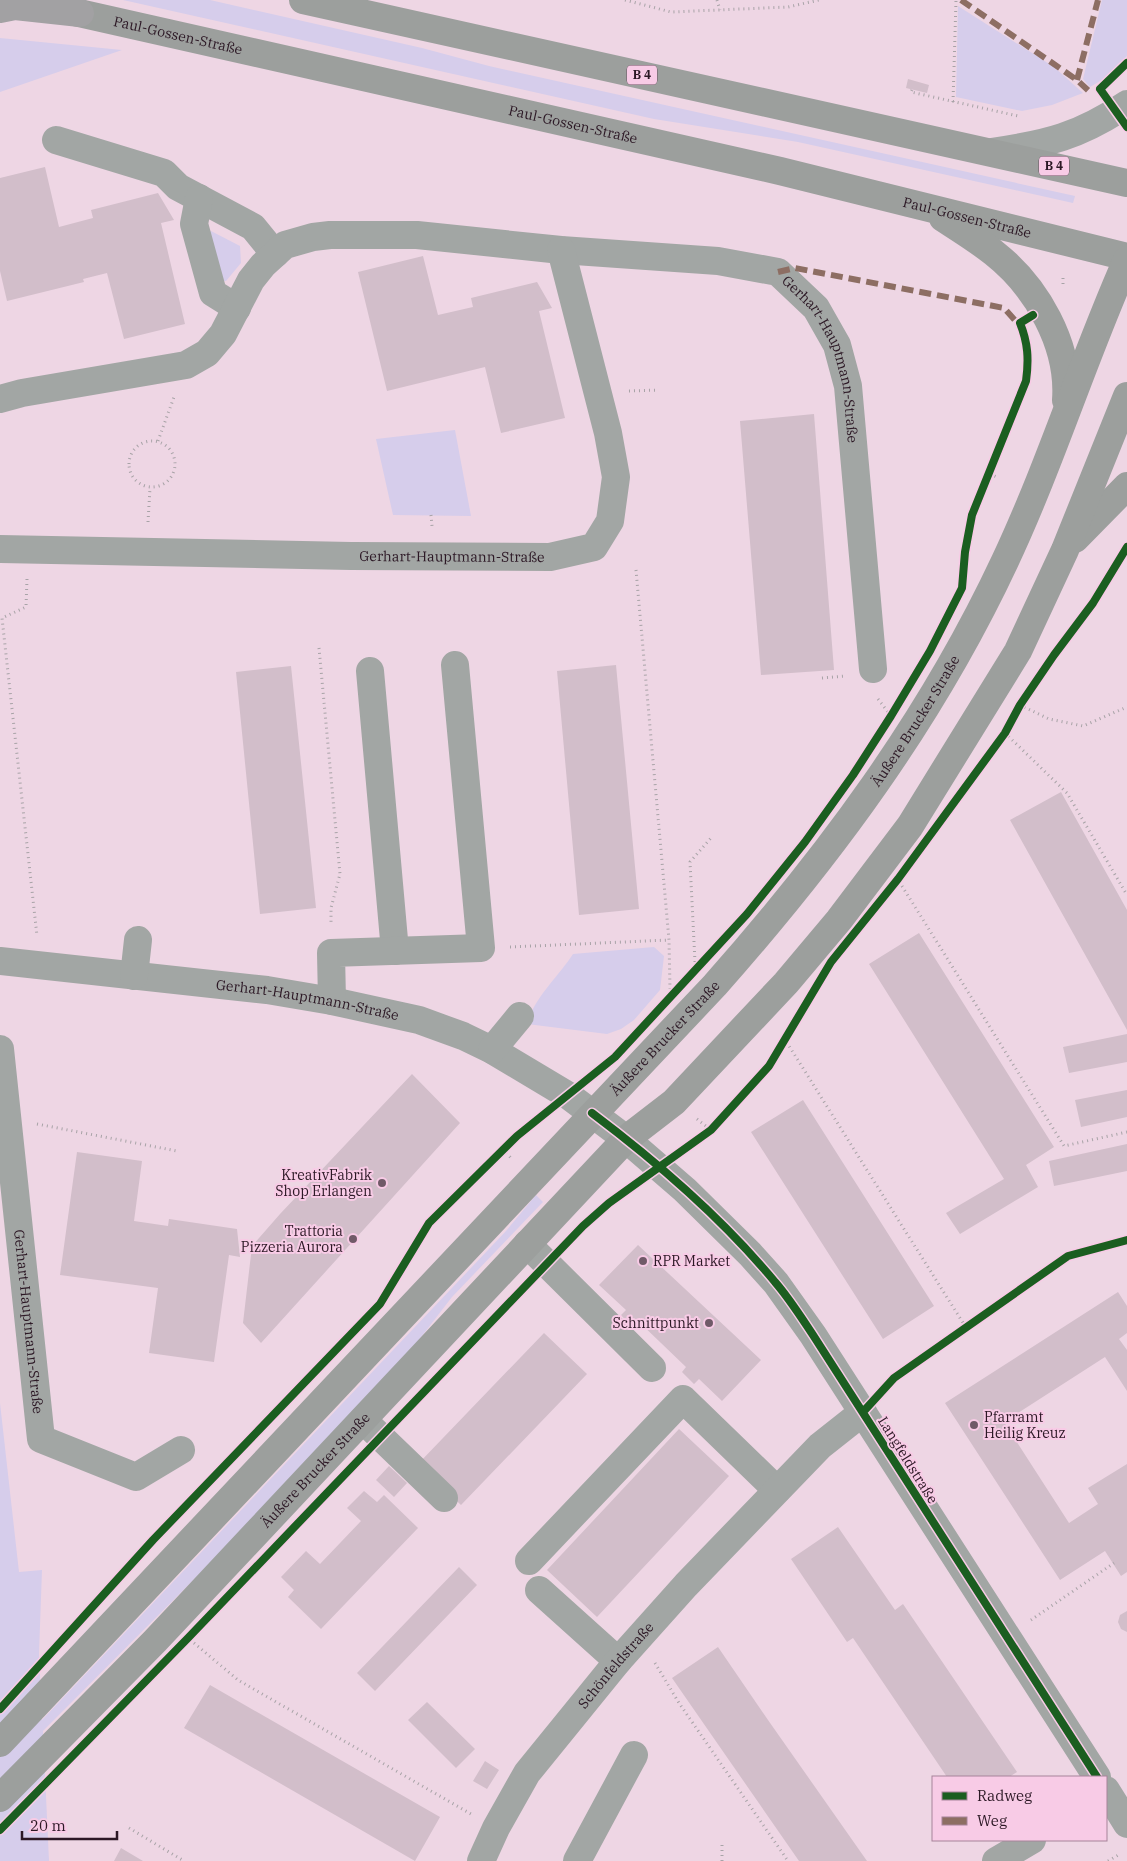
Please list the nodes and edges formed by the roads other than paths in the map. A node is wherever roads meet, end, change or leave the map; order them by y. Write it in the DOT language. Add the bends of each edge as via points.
graph roads {
  1 [pos="17,0"];
  2 [pos="303,0"];
  3 [pos="0,9"];
  4 [pos="80,13"];
  5 [pos="1127,104"];
  6 [pos="56,140"];
  7 [pos="988,152"];
  8 [pos="1127,183"];
  9 [pos="199,198"];
  10 [pos="928,208"];
  11 [pos="561,250"];
  12 [pos="275,254"];
  13 [pos="1127,259"];
  14 [pos="237,308"];
  15 [pos="1127,396"];
  16 [pos="0,399"];
  17 [pos="1064,416"];
  18 [pos="1127,486"];
  19 [pos="0,549"];
  20 [pos="1065,550"];
  21 [pos="454,665"];
  22 [pos="873,668"];
  23 [pos="370,671"];
  24 [pos="138,940"];
  25 [pos="395,951"];
  26 [pos="0,961"];
  27 [pos="134,976"];
  28 [pos="332,1001"];
  29 [pos="520,1016"];
  30 [pos="0,1049"];
  31 [pos="492,1050"];
  32 [pos="592,1113"];
  33 [pos="626,1139"];
  34 [pos="527,1244"];
  35 [pos="652,1368"];
  36 [pos="863,1412"];
  37 [pos="363,1420"];
  38 [pos="181,1450"];
  39 [pos="777,1490"];
  40 [pos="444,1498"];
  41 [pos="529,1561"];
  42 [pos="539,1590"];
  43 [pos="618,1661"];
  44 [pos="0,1743"];
  45 [pos="634,1755"];
  46 [pos="1096,1776"];
  47 [pos="1107,1794"];
  48 [pos="0,1798"];
  49 [pos="1127,1824"];
  50 [pos="1030,1841"];
  51 [pos="480,1861"];
  52 [pos="576,1861"];
  53 [pos="996,1861"];
  1 -- 4 [label="main road, Paul-Gossen-Straße"];
  2 -- 7 [label="main road, B 4"];
  3 -- 4 [label="highway" via="15,6"];
  4 -- 10 [label="main road, Paul-Gossen-Straße" via="780,171"];
  5 -- 7 [label="street" via="1098,123 1067,137 1034,146"];
  6 -- 9 [label="street" via="164,174 178,187"];
  7 -- 8 [label="main road, B 4"];
  9 -- 12 [label="street" via="253,227"];
  9 -- 14 [label="street" via="194,224 213,293"];
  10 -- 13 [label="main road, Paul-Gossen-Straße"];
  10 -- 17 [label="main road" via="995,254 1028,289 1046,316 1065,368"];
  11 -- 12 [label="street, Gerhart-Hauptmann-Straße" via="417,235 330,235 298,240"];
  11 -- 19 [label="street, Gerhart-Hauptmann-Straße" via="606,424 616,477 610,521 594,547 550,557"];
  11 -- 22 [label="street, Gerhart-Hauptmann-Straße" via="718,261 778,272 816,308 837,345 848,386"];
  12 -- 14 [label="street, Gerhart-Hauptmann-Straße" via="250,280"];
  13 -- 17 [label="main road, Äußere Brucker Straße"];
  14 -- 16 [label="street, Gerhart-Hauptmann-Straße" via="223,334 207,353 186,364"];
  15 -- 20 [label="main road, Äußere Brucker Straße"];
  17 -- 32 [label="main road, Äußere Brucker Straße" via="1005,561 932,697 886,769 846,827 772,920 715,985"];
  18 -- 20 [label="main road"];
  20 -- 33 [label="main road, Äußere Brucker Straße" via="1018,651 910,826 839,920 786,983 674,1102"];
  21 -- 25 [label="street" via="480,948"];
  23 -- 25 [label="street"];
  24 -- 27 [label="street"];
  25 -- 28 [label="street" via="331,953"];
  26 -- 27 [label="street, Gerhart-Hauptmann-Straße"];
  27 -- 28 [label="street, Gerhart-Hauptmann-Straße" via="268,990"];
  28 -- 31 [label="street, Gerhart-Hauptmann-Straße" via="419,1020"];
  29 -- 31 [label="street"];
  30 -- 38 [label="street, Gerhart-Hauptmann-Straße" via="42,1439 136,1477"];
  31 -- 32 [label="street, Gerhart-Hauptmann-Straße"];
  32 -- 33 [label="street"];
  32 -- 44 [label="main road, Äußere Brucker Straße"];
  33 -- 34 [label="main road, Äußere Brucker Straße"];
  33 -- 36 [label="street, Langfeldstraße" via="685,1190 776,1283"];
  34 -- 35 [label="street"];
  34 -- 37 [label="main road, Äußere Brucker Straße"];
  36 -- 39 [label="street, Schönfeldstraße" via="820,1446"];
  36 -- 46 [label="street, Langfeldstraße"];
  37 -- 40 [label="street"];
  37 -- 48 [label="main road, Äußere Brucker Straße" via="156,1641"];
  39 -- 41 [label="street" via="683,1399"];
  39 -- 43 [label="street, Schönfeldstraße"];
  42 -- 43 [label="street"];
  43 -- 51 [label="street, Schönfeldstraße" via="527,1774"];
  45 -- 52 [label="street"];
  47 -- 49 [label="street, Langfeldstraße"];
  50 -- 53 [label="street"];
}
